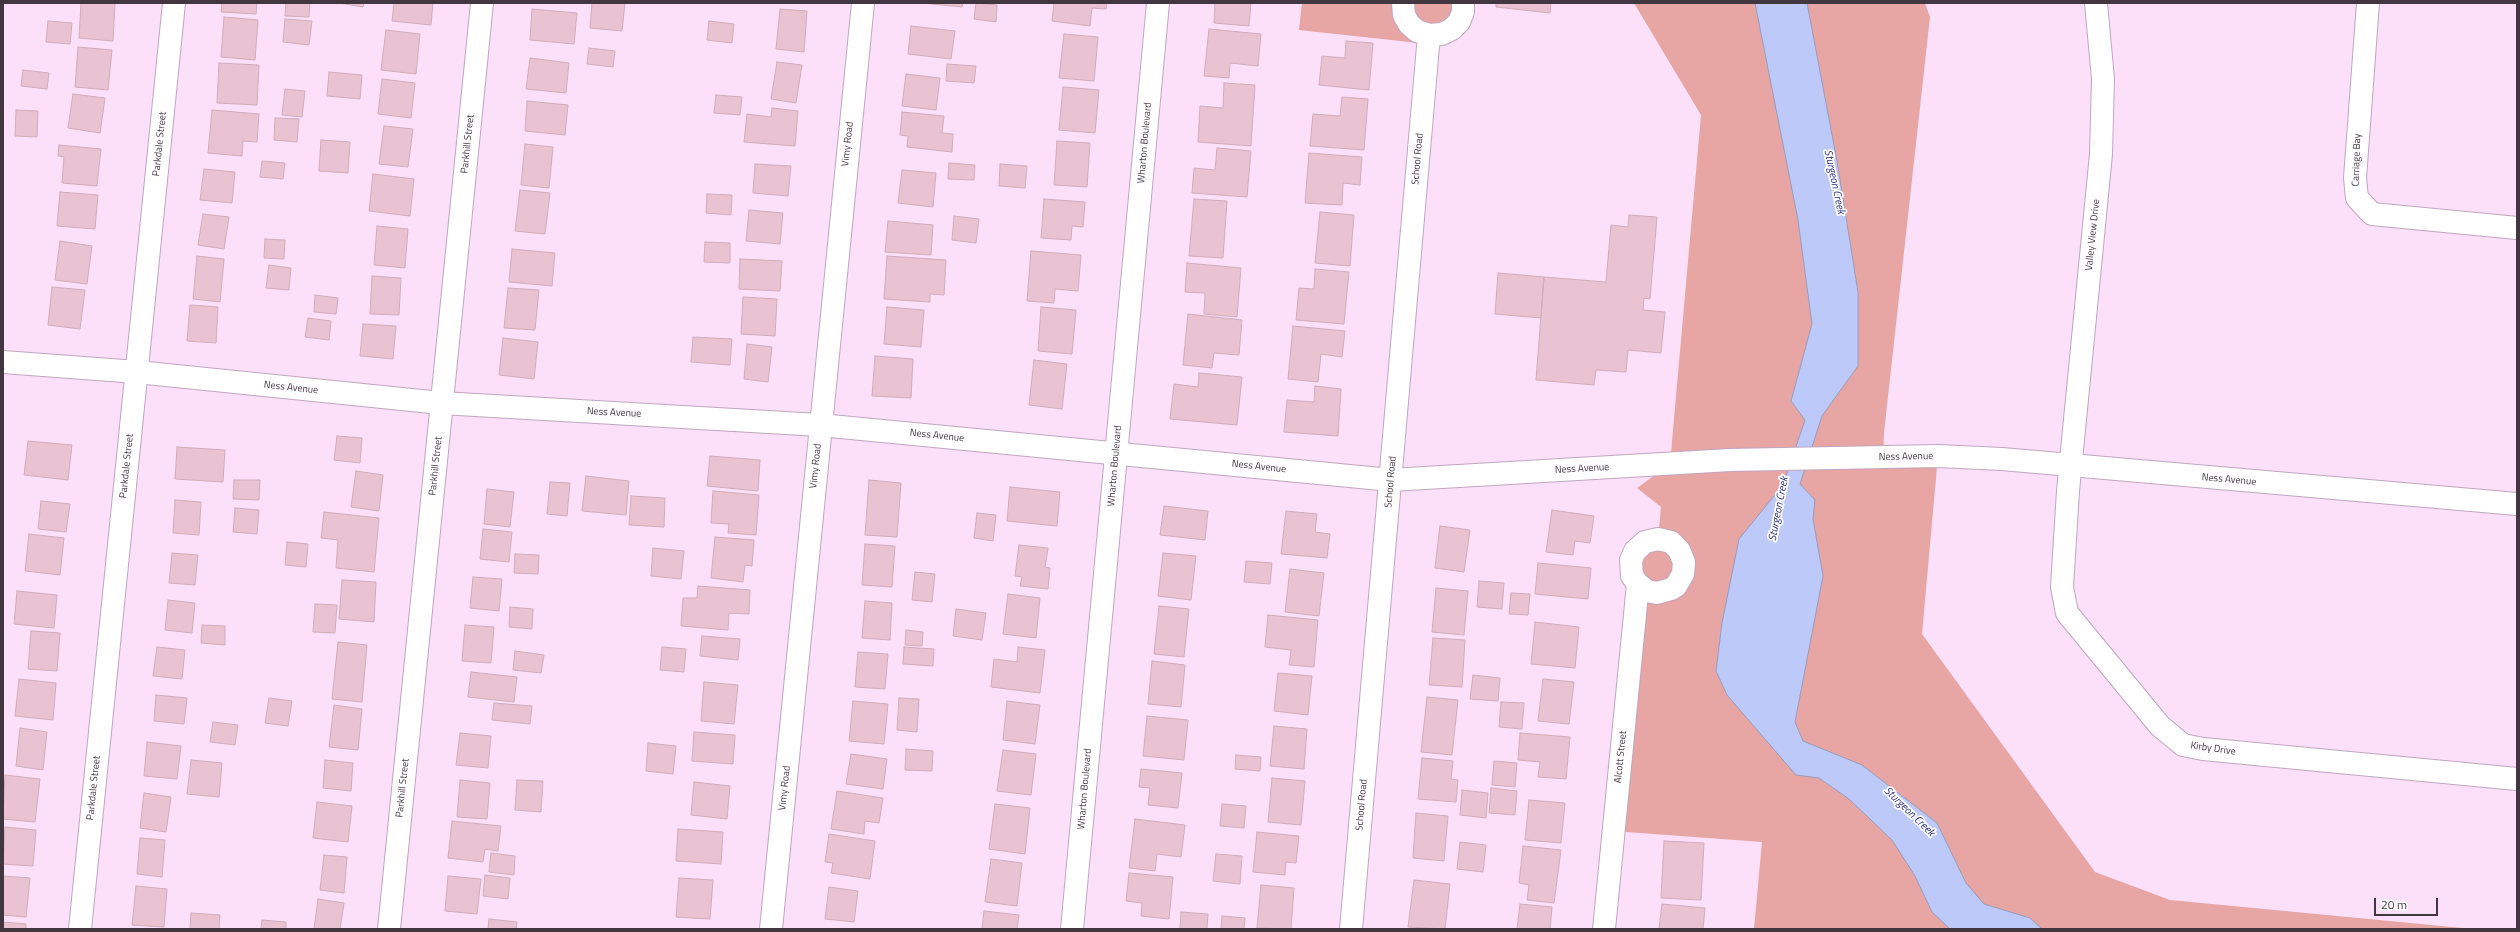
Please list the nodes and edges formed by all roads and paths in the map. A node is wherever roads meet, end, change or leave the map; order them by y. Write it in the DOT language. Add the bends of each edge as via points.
graph roads {
  1 [pos="174,3"];
  2 [pos="482,3"];
  3 [pos="863,3"];
  4 [pos="1158,3"];
  5 [pos="1403,3"];
  6 [pos="1463,3"];
  7 [pos="2096,3"];
  8 [pos="2368,3"];
  9 [pos="1429,35"];
  10 [pos="2517,228"];
  11 [pos="3,362"];
  12 [pos="137,372"];
  13 [pos="441,402"];
  14 [pos="820,425"];
  15 [pos="1116,454"];
  16 [pos="2070,466"];
  17 [pos="1391,480"];
  18 [pos="2517,504"];
  19 [pos="1638,584"];
  20 [pos="2517,779"];
  21 [pos="80,929"];
  22 [pos="389,929"];
  23 [pos="771,929"];
  24 [pos="1072,929"];
  25 [pos="1351,929"];
  26 [pos="1604,929"];
  1 -- 12 [label="street, Parkdale Street"];
  2 -- 13 [label="street, Parkhill Street"];
  3 -- 14 [label="street, Vimy Road"];
  4 -- 15 [label="street, Wharton Boulevard"];
  5 -- 9 [label="street" via="1404,15 1409,24 1417,31"];
  6 -- 9 [label="street" via="1461,17 1452,29 1442,34"];
  7 -- 16 [label="street, Valley View Drive" via="2103,79 2101,154"];
  8 -- 10 [label="street, Carriage Bay" via="2355,178 2357,198 2372,214"];
  9 -- 17 [label="street, School Road"];
  11 -- 12 [label="street, Ness Avenue"];
  12 -- 13 [label="street, Ness Avenue"];
  12 -- 21 [label="street, Parkdale Street"];
  13 -- 14 [label="street, Ness Avenue"];
  13 -- 22 [label="street, Parkhill Street"];
  14 -- 15 [label="street, Ness Avenue"];
  14 -- 23 [label="street, Vimy Road"];
  15 -- 17 [label="street, Ness Avenue"];
  15 -- 24 [label="street, Wharton Boulevard"];
  16 -- 17 [label="street, Ness Avenue" via="2002,459 1883,457 1730,460"];
  16 -- 18 [label="street, Ness Avenue"];
  16 -- 20 [label="street, Kirby Drive" via="2062,588 2067,613 2160,726 2174,739 2183,745 2202,750"];
  17 -- 25 [label="street, School Road"];
  19 -- 26 [label="street, Alcott Street"];
}
